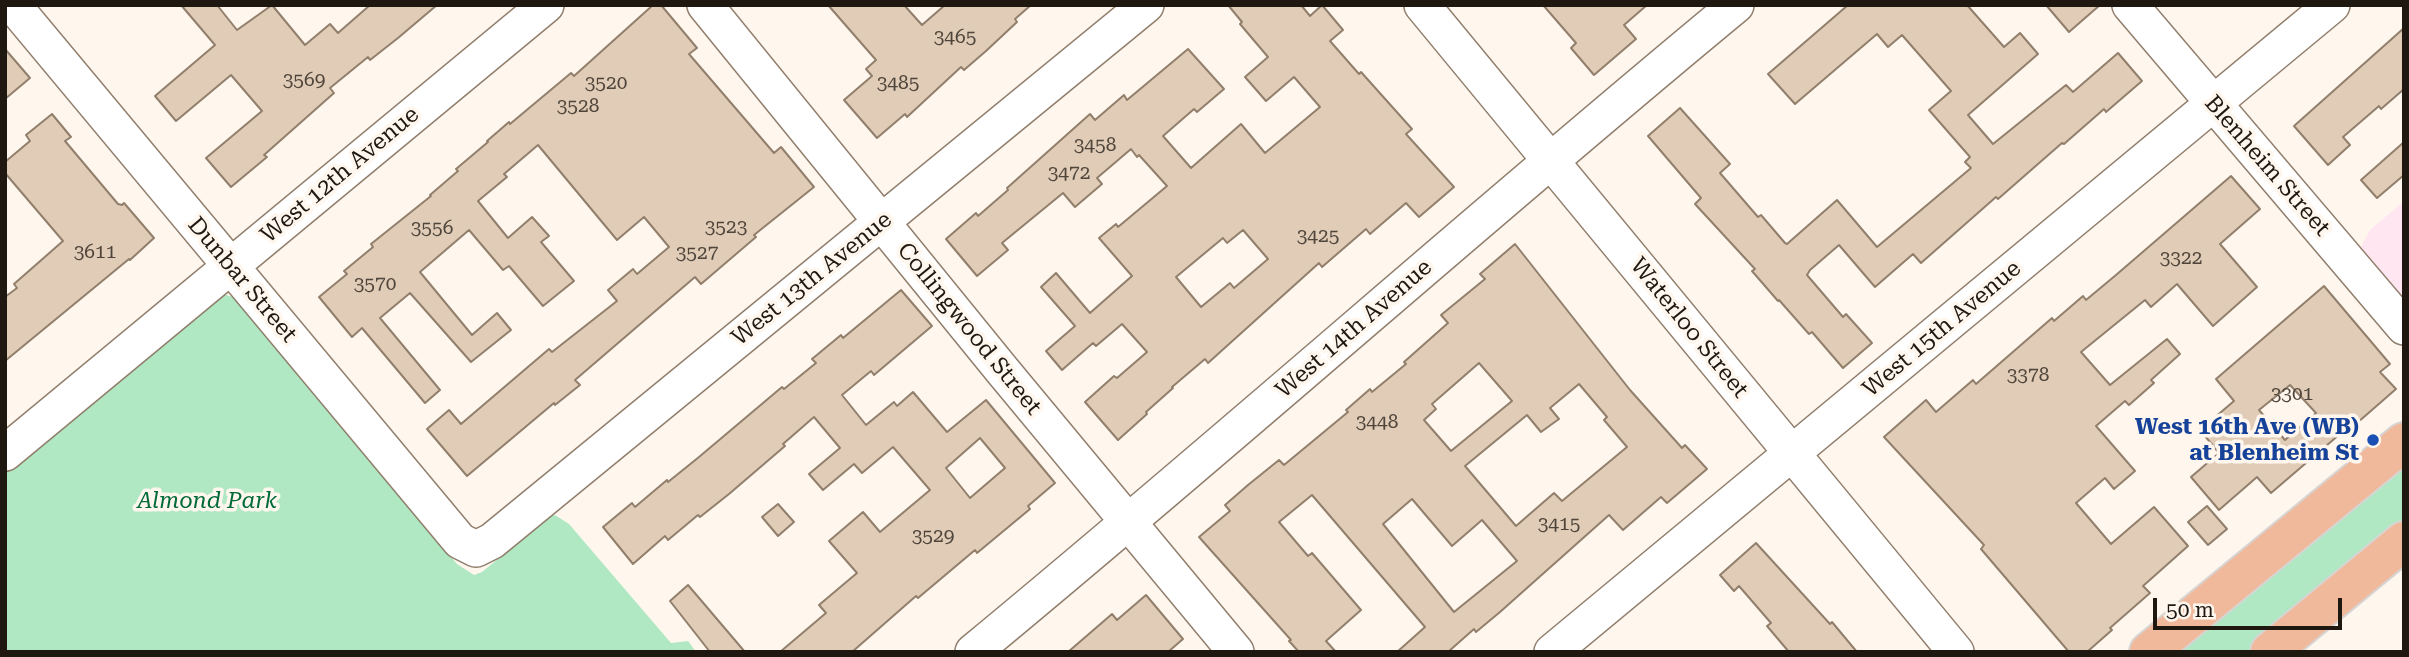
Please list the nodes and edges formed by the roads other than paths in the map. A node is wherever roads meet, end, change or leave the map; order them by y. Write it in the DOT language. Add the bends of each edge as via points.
graph roads {
  1 [pos="13,5"];
  2 [pos="546,5"];
  3 [pos="705,5"];
  4 [pos="1146,5"];
  5 [pos="1422,5"];
  6 [pos="1736,5"];
  7 [pos="2130,5"];
  8 [pos="2332,5"];
  9 [pos="2213,104"];
  10 [pos="1550,159"];
  11 [pos="882,222"];
  12 [pos="230,266"];
  13 [pos="2404,327"];
  14 [pos="2404,442"];
  15 [pos="5,453"];
  16 [pos="1792,453"];
  17 [pos="1129,523"];
  18 [pos="2404,541"];
  19 [pos="476,549"];
  20 [pos="972,652"];
  21 [pos="1236,652"];
  22 [pos="1552,652"];
  23 [pos="1956,652"];
  24 [pos="2149,652"];
  25 [pos="2270,652"];
  1 -- 12 [label="street, Dunbar Street"];
  2 -- 12 [label="street, West 12th Avenue"];
  3 -- 11 [label="street, Collingwood Street"];
  4 -- 11 [label="street, West 13th Avenue"];
  5 -- 10 [label="street, Waterloo Street"];
  6 -- 10 [label="street, West 14th Avenue"];
  7 -- 9 [label="street, Blenheim Street"];
  8 -- 9 [label="street, West 15th Avenue"];
  9 -- 13 [label="street, Blenheim Street"];
  9 -- 16 [label="street, West 15th Avenue"];
  10 -- 16 [label="street, Waterloo Street"];
  10 -- 17 [label="street, West 14th Avenue"];
  11 -- 17 [label="street, Collingwood Street"];
  11 -- 19 [label="street, West 13th Avenue" via="492,541"];
  12 -- 15 [label="street, West 12th Avenue"];
  12 -- 19 [label="street, Dunbar Street" via="460,541"];
  14 -- 24 [label="main road"];
  16 -- 22 [label="street, West 15th Avenue"];
  16 -- 23 [label="street, Waterloo Street"];
  17 -- 20 [label="street, West 14th Avenue"];
  17 -- 21 [label="street, Collingwood Street"];
  18 -- 25 [label="main road"];
}
